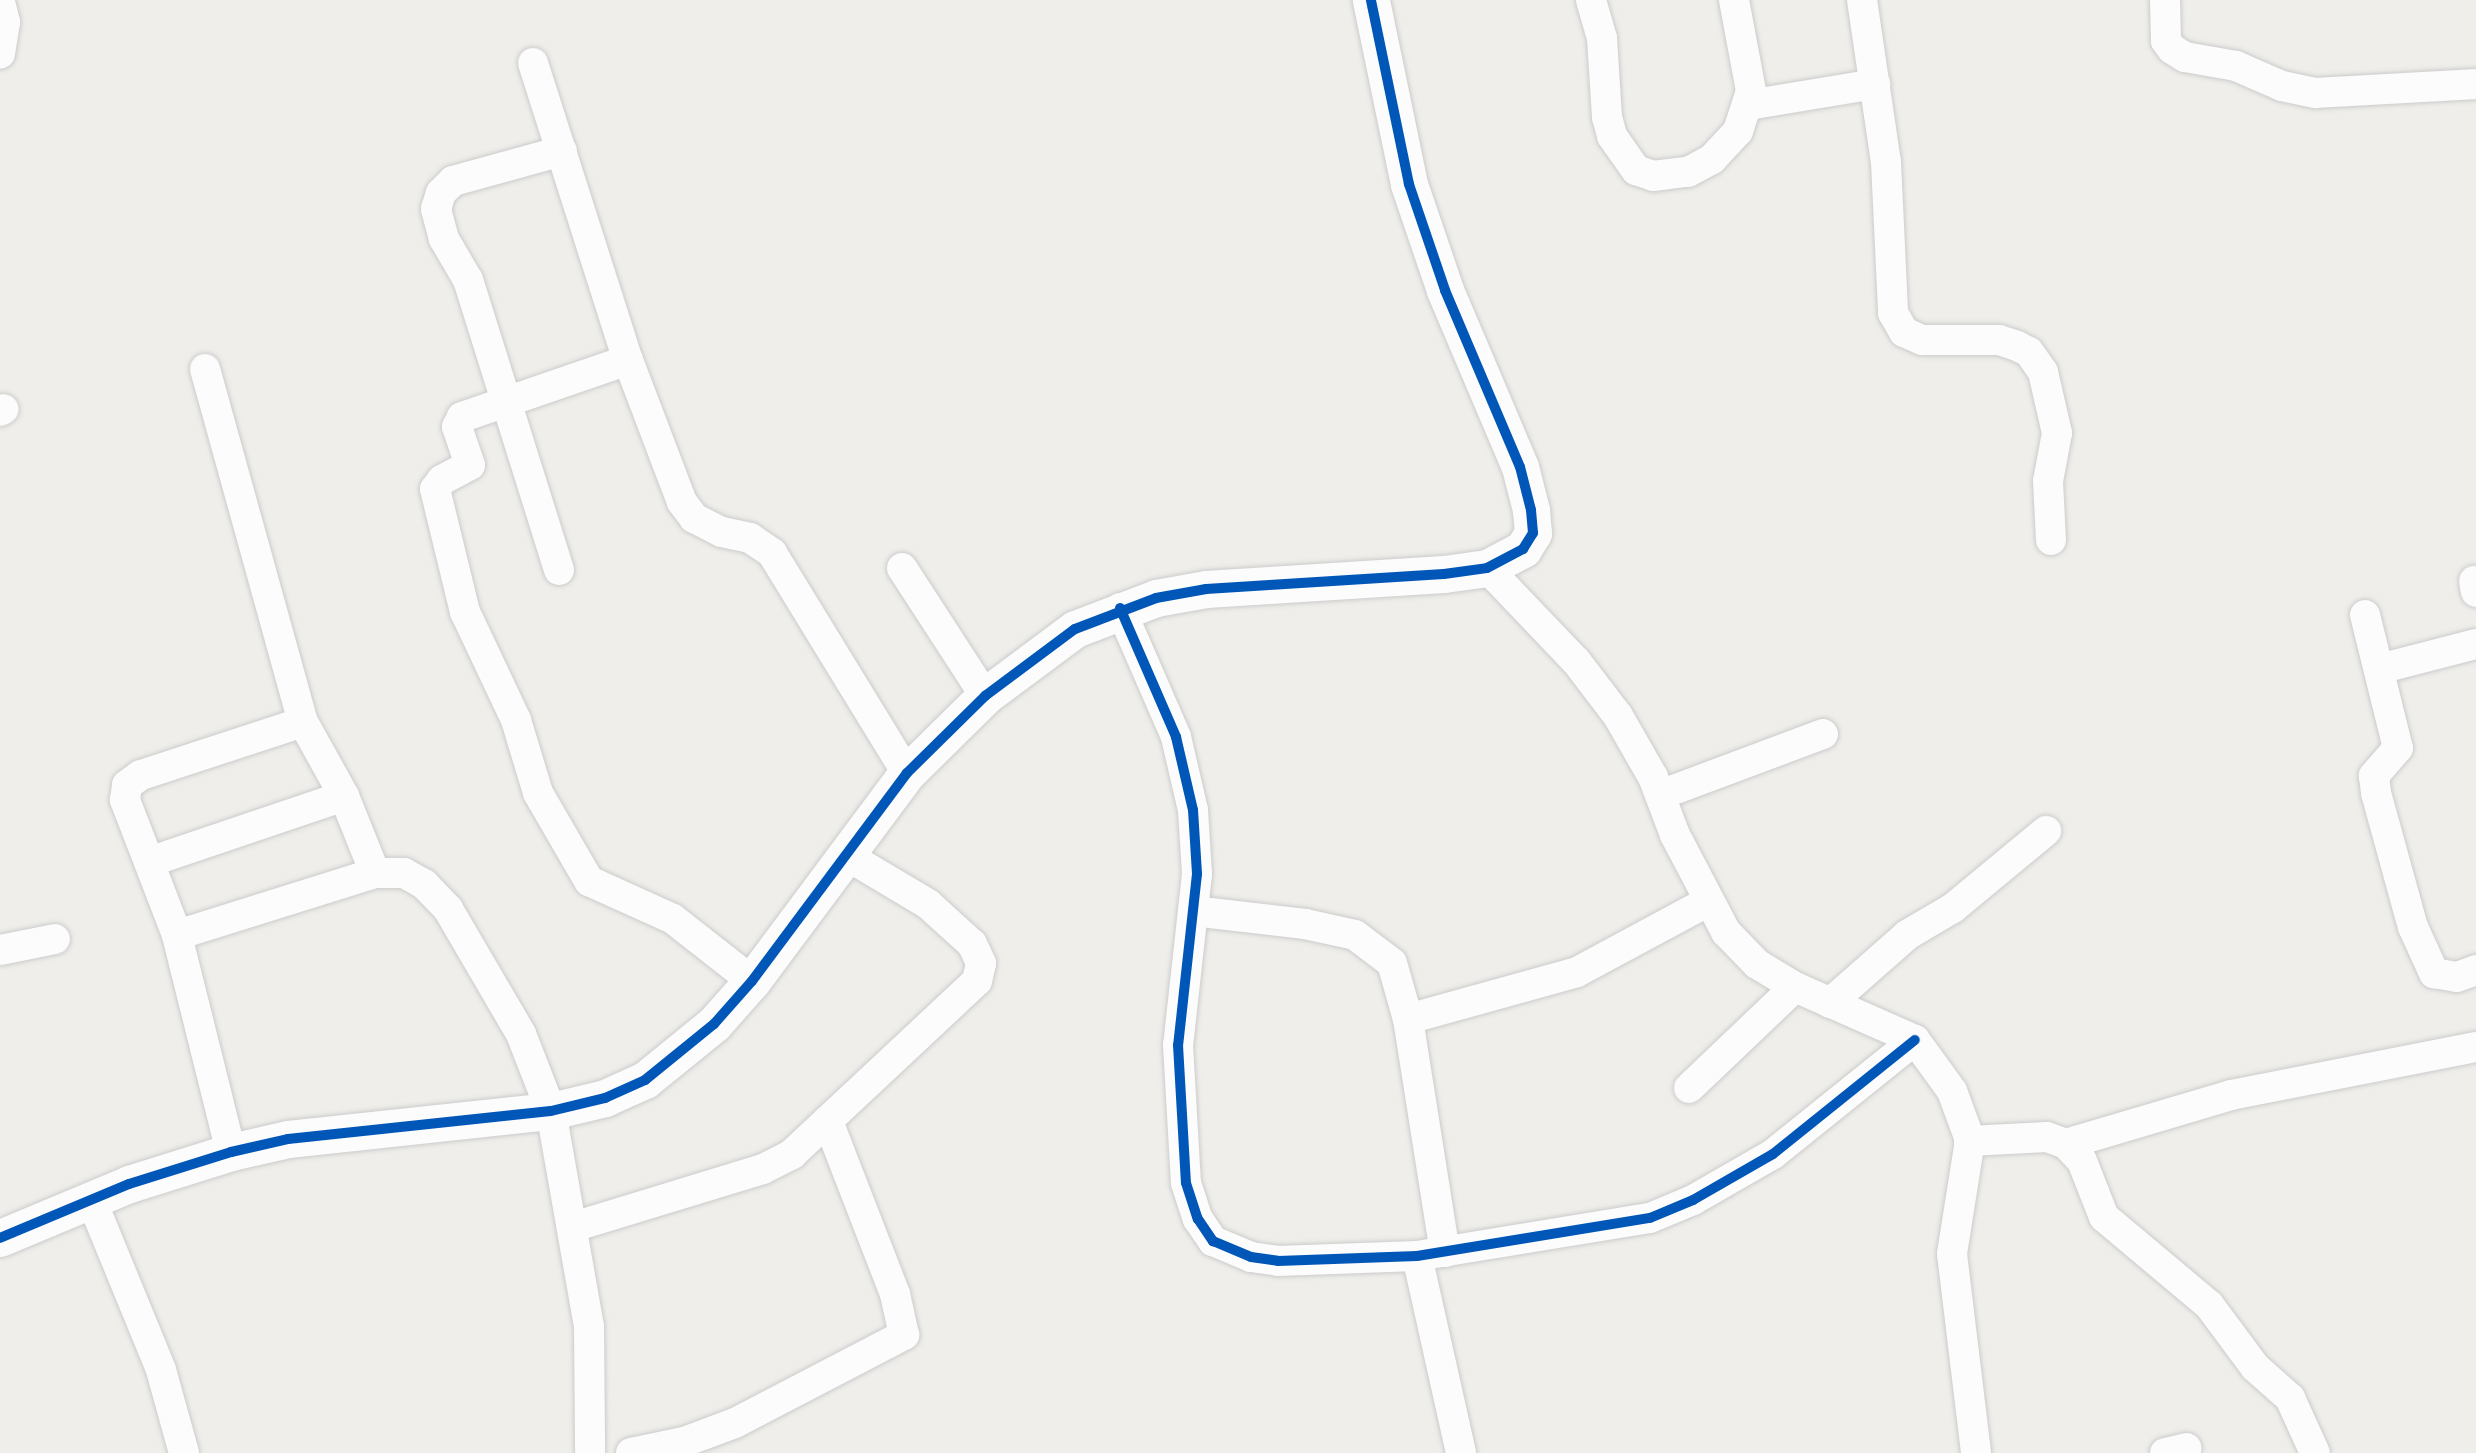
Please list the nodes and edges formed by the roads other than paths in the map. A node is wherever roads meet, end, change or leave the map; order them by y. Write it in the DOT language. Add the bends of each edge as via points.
graph roads {
  1 [pos="1371,0"];
  2 [pos="1591,0"];
  3 [pos="1734,0"];
  4 [pos="1862,0"];
  5 [pos="2165,0"];
  6 [pos="0,2"];
  7 [pos="0,54"];
  8 [pos="533,63"];
  9 [pos="1875,84"];
  10 [pos="2476,85"];
  11 [pos="1748,105"];
  12 [pos="562,151"];
  13 [pos="628,360"];
  14 [pos="205,369"];
  15 [pos="507,402"];
  16 [pos="2051,540"];
  17 [pos="902,568"];
  18 [pos="1487,568"];
  19 [pos="559,570"];
  20 [pos="1120,608"];
  21 [pos="2365,615"];
  22 [pos="2476,644"];
  23 [pos="2379,669"];
  24 [pos="985,696"];
  25 [pos="303,722"];
  26 [pos="1822,734"];
  27 [pos="907,773"];
  28 [pos="1660,795"];
  29 [pos="344,796"];
  30 [pos="2046,831"];
  31 [pos="844,854"];
  32 [pos="149,862"];
  33 [pos="375,873"];
  34 [pos="1707,902"];
  35 [pos="1193,911"];
  36 [pos="177,935"];
  37 [pos="55,939"];
  38 [pos="0,950"];
  39 [pos="2476,970"];
  40 [pos="752,981"];
  41 [pos="1795,987"];
  42 [pos="1830,1003"];
  43 [pos="1409,1019"];
  44 [pos="1915,1040"];
  45 [pos="2476,1047"];
  46 [pos="1689,1088"];
  47 [pos="551,1111"];
  48 [pos="828,1121"];
  49 [pos="1969,1141"];
  50 [pos="2066,1144"];
  51 [pos="231,1152"];
  52 [pos="91,1199"];
  53 [pos="573,1227"];
  54 [pos="0,1238"];
  55 [pos="1431,1254"];
  56 [pos="184,1453"];
  57 [pos="590,1453"];
  58 [pos="631,1453"];
  59 [pos="1461,1453"];
  60 [pos="1976,1453"];
  61 [pos="2315,1453"];
  1 -- 18 [label="street" via="1409,184 1445,290 1520,467 1531,510 1532,533 1523,549"];
  2 -- 11 [label="street" via="1602,38 1607,117 1623,156 1636,170 1670,175 1712,159 1738,131"];
  3 -- 11 [label="street" via="1749,69"];
  4 -- 9 [label="street"];
  5 -- 10 [label="street" via="2166,41 2172,49 2185,57 2236,66 2282,86 2316,93"];
  6 -- 7 [label="street" via="5,22"];
  8 -- 12 [label="street"];
  9 -- 11 [label="street"];
  9 -- 16 [label="street" via="1886,162 1893,313 1898,326 1922,340 1999,340 2029,352 2043,372 2055,412 2057,433 2048,481"];
  12 -- 13 [label="street"];
  12 -- 15 [label="street" via="453,181 441,193 436,209 444,239 468,280"];
  13 -- 15 [label="street"];
  13 -- 27 [label="street" via="682,502 694,518 722,532 750,538 772,552"];
  14 -- 25 [label="street"];
  15 -- 19 [label="street"];
  15 -- 40 [label="street" via="457,422 470,465 435,489 465,612 516,720 538,793 589,881 673,919"];
  17 -- 24 [label="street"];
  18 -- 20 [label="street" via="1206,589"];
  18 -- 28 [label="street" via="1593,683 1618,716"];
  20 -- 24 [label="street" via="1075,629"];
  20 -- 35 [label="street" via="1179,749 1193,810 1197,874"];
  21 -- 23 [label="street"];
  22 -- 23 [label="street"];
  23 -- 39 [label="street" via="2399,748 2374,776 2413,927 2434,973 2458,977"];
  24 -- 27 [label="street"];
  25 -- 29 [label="street"];
  25 -- 32 [label="street" via="141,775 127,785 125,800"];
  26 -- 28 [label="street"];
  27 -- 31 [label="street"];
  28 -- 34 [label="street"];
  29 -- 32 [label="street"];
  29 -- 33 [label="street"];
  30 -- 42 [label="street" via="1953,908 1907,935"];
  31 -- 40 [label="street"];
  31 -- 48 [label="street" via="928,904 972,944 981,963 977,981 965,997"];
  32 -- 36 [label="street"];
  33 -- 36 [label="street"];
  33 -- 47 [label="street" via="404,873 424,884 449,909 521,1034"];
  34 -- 41 [label="street" via="1726,932 1758,964"];
  34 -- 43 [label="street" via="1577,972"];
  35 -- 43 [label="street" via="1305,924 1355,935 1392,963"];
  35 -- 55 [label="street" via="1178,1045 1186,1183 1198,1219 1213,1241 1251,1257 1278,1261"];
  36 -- 51 [label="street"];
  37 -- 38 [label="street"];
  40 -- 47 [label="street" via="714,1024 645,1080 605,1098"];
  41 -- 42 [label="street"];
  41 -- 46 [label="street"];
  42 -- 44 [label="street"];
  43 -- 55 [label="street"];
  44 -- 49 [label="street" via="1952,1091"];
  44 -- 55 [label="street" via="1773,1154 1693,1200 1650,1218"];
  45 -- 50 [label="street" via="2231,1095"];
  47 -- 51 [label="street" via="288,1139"];
  47 -- 53 [label="street"];
  48 -- 53 [label="street" via="808,1143 763,1169"];
  48 -- 58 [label="street" via="895,1294 904,1335 735,1423 684,1442"];
  49 -- 50 [label="street" via="2047,1137"];
  49 -- 60 [label="street" via="1952,1254"];
  50 -- 61 [label="street" via="2082,1161 2104,1217 2209,1305 2255,1367 2290,1398"];
  51 -- 52 [label="street"];
  52 -- 54 [label="street"];
  52 -- 56 [label="street" via="161,1370"];
  53 -- 57 [label="street" via="589,1326"];
  55 -- 59 [label="street"];
}
